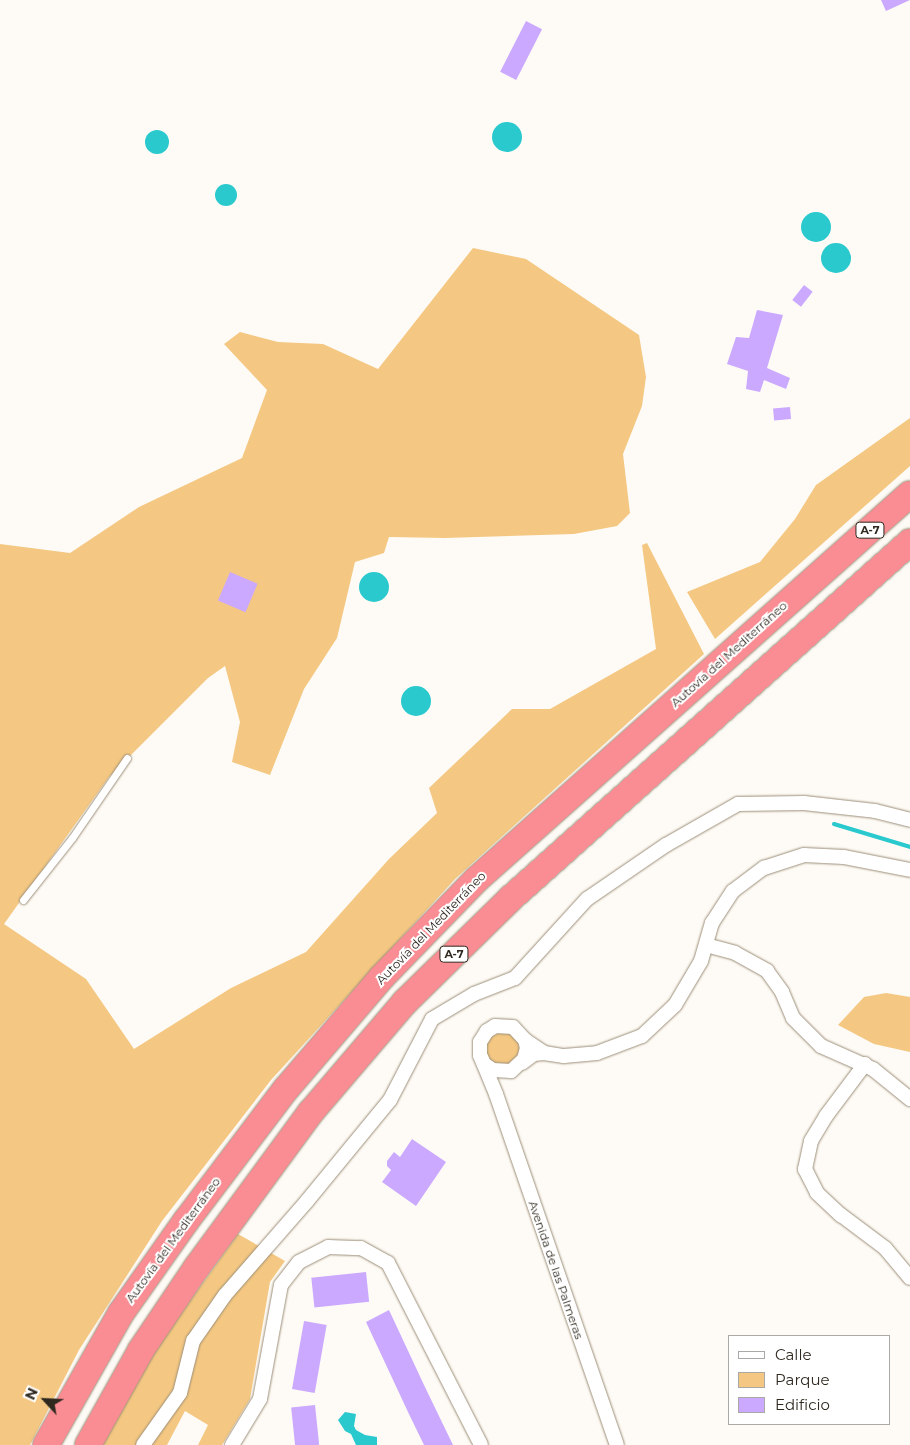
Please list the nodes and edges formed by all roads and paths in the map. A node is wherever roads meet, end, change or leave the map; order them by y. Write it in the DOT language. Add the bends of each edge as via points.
graph roads {
  1 [pos="910,494"];
  2 [pos="910,542"];
  3 [pos="127,758"];
  4 [pos="910,820"];
  5 [pos="910,870"];
  6 [pos="23,900"];
  7 [pos="706,945"];
  8 [pos="525,1040"];
  9 [pos="544,1053"];
  10 [pos="480,1055"];
  11 [pos="865,1064"];
  12 [pos="516,1067"];
  13 [pos="496,1094"];
  14 [pos="910,1098"];
  15 [pos="910,1278"];
  16 [pos="46,1445"];
  17 [pos="88,1445"];
  18 [pos="143,1445"];
  19 [pos="232,1445"];
  20 [pos="481,1445"];
  21 [pos="617,1445"];
  1 -- 16 [label="highway, Autovía del Mediterráneo / A-7" via="477,879 381,978 286,1089 186,1221 121,1313"];
  2 -- 17 [label="highway, A-7" via="510,899 405,1002 311,1112 197,1267 141,1350"];
  3 -- 6 [label="lane" via="72,838"];
  4 -- 18 [label="street" via="875,811 804,803 738,804 666,844 587,898 515,978 474,994 432,1019 390,1100 226,1295 193,1342 180,1393"];
  5 -- 7 [label="street" via="844,857 804,855 764,868 733,891 712,923"];
  7 -- 9 [label="street" via="701,961 675,1005 642,1036 597,1054 564,1056"];
  7 -- 11 [label="street" via="735,953 767,970 782,992 793,1018 821,1046"];
  8 -- 9 [label="street"];
  8 -- 10 [label="street" via="513,1027 495,1026 480,1042"];
  8 -- 12 [label="street" via="527,1048"];
  9 -- 12 [label="street" via="534,1054"];
  10 -- 12 [label="street" via="484,1064 493,1070"];
  10 -- 13 [label="street, Avenida de las Palmeras"];
  11 -- 14 [label="street"];
  11 -- 15 [label="street" via="811,1141 805,1169 817,1193 885,1248"];
  12 -- 13 [label="street" via="500,1080"];
  13 -- 21 [label="street, Avenida de las Palmeras"];
  19 -- 20 [label="street" via="260,1399 281,1285 299,1262 328,1247 361,1248 388,1263"];
}
